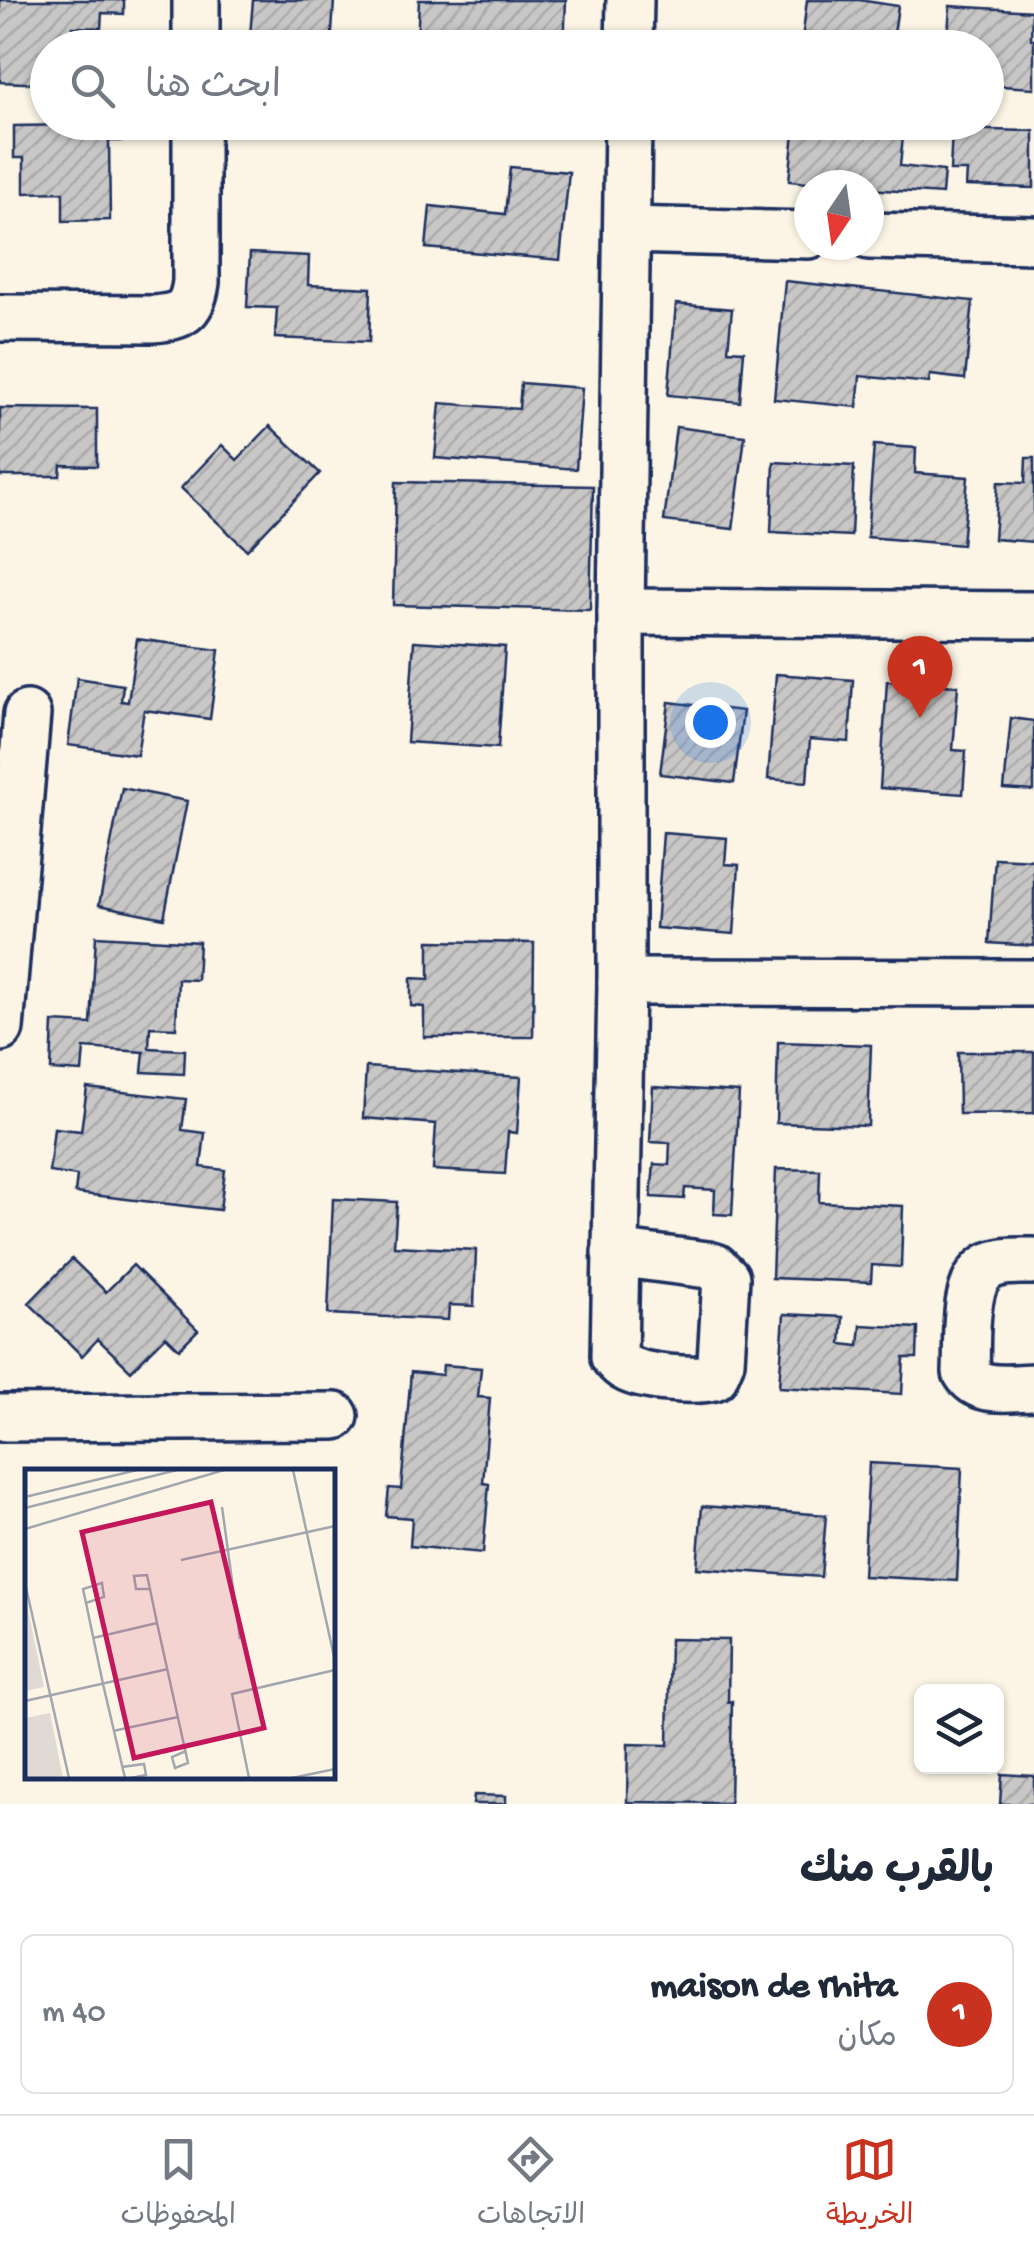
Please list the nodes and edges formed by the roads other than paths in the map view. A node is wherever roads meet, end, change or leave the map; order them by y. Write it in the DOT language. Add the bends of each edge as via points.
graph roads {
  1 [pos="196,0"];
  2 [pos="630,0"];
  3 [pos="196,30"];
  4 [pos="629,30"];
  5 [pos="196,140"];
  6 [pos="628,140"];
  7 [pos="627,230"];
  8 [pos="794,234"];
  9 [pos="884,236"];
  10 [pos="1034,240"];
  11 [pos="0,318"];
  12 [pos="621,612"];
  13 [pos="1034,615"];
  14 [pos="27,714"];
  15 [pos="621,982"];
  16 [pos="1034,983"];
  17 [pos="0,1028"];
  18 [pos="615,1253"];
  19 [pos="1034,1260"];
  20 [pos="1034,1387"];
  21 [pos="335,1416"];
  22 [pos="0,1418"];
  1 -- 3 [label="street"];
  2 -- 4 [label="street"];
  5 -- 11 [label="street" via="196,282 184,312 154,319"];
  6 -- 7 [label="street"];
  7 -- 8 [label="street"];
  7 -- 12 [label="street"];
  9 -- 10 [label="street"];
  12 -- 13 [label="street"];
  12 -- 15 [label="street"];
  14 -- 17 [label="street"];
  15 -- 16 [label="street"];
  15 -- 18 [label="street"];
  19 -- 20 [label="street" via="995,1263 974,1280 966,1372 986,1388"];
  21 -- 22 [label="street"];
}
